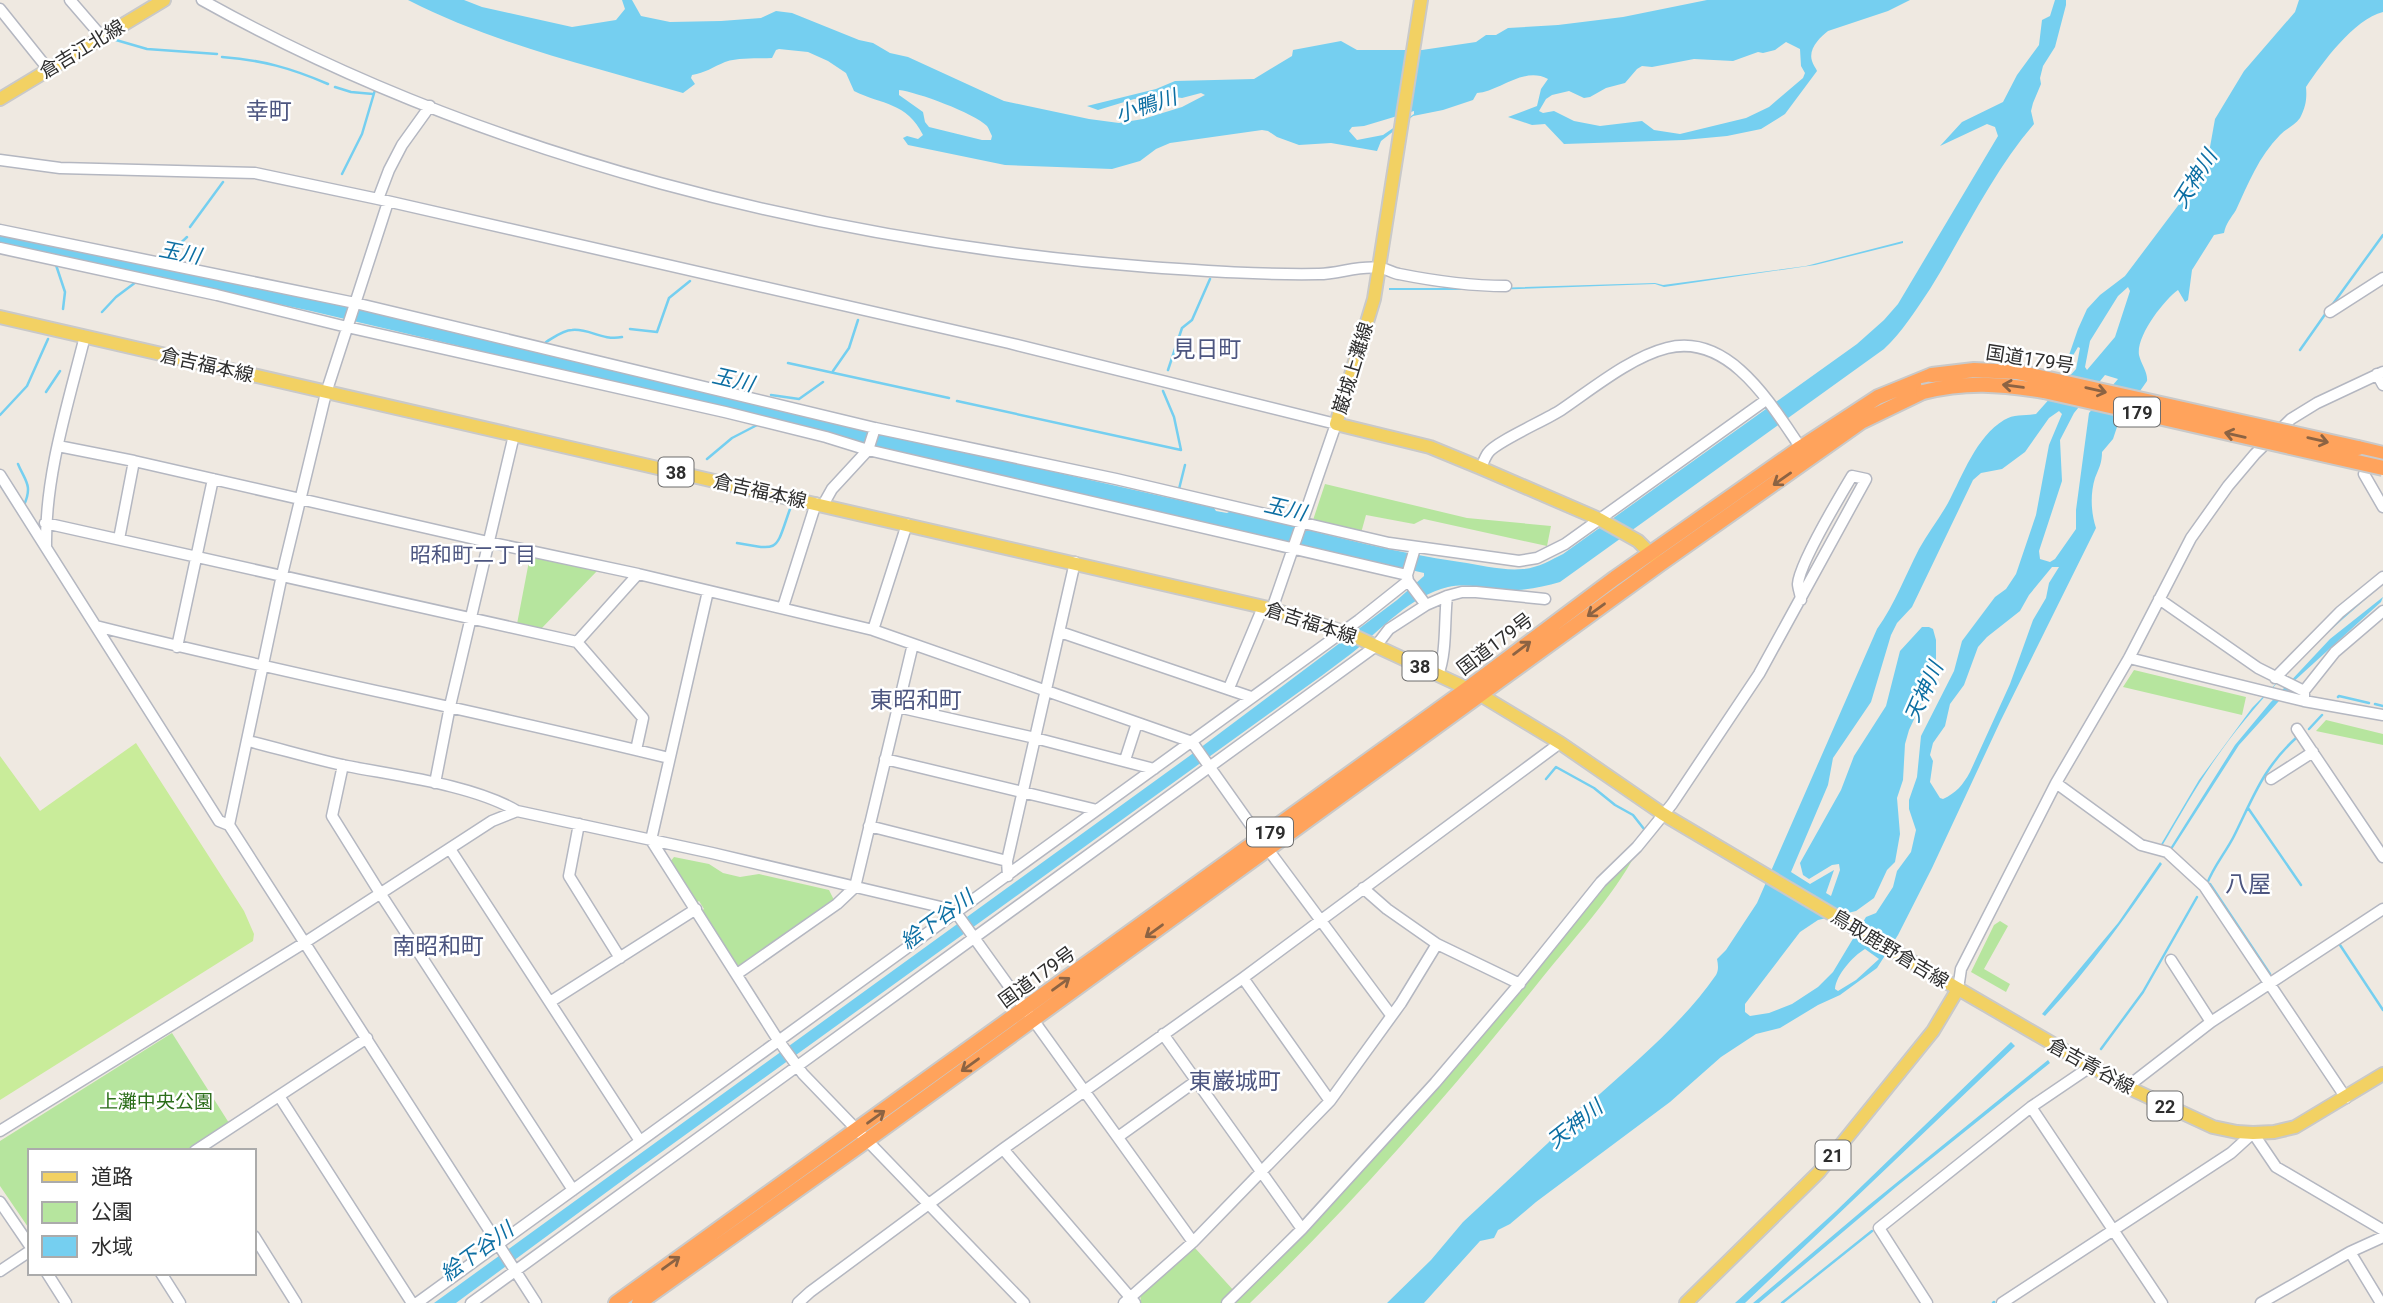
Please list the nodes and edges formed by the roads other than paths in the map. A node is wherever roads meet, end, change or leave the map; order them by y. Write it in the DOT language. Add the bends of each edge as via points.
graph roads {
  1 [pos="70,0"];
  2 [pos="164,0"];
  3 [pos="202,0"];
  4 [pos="1421,0"];
  5 [pos="0,9"];
  6 [pos="102,37"];
  7 [pos="48,69"];
  8 [pos="0,99"];
  9 [pos="430,106"];
  10 [pos="0,160"];
  11 [pos="383,200"];
  12 [pos="0,230"];
  13 [pos="0,248"];
  14 [pos="1380,264"];
  15 [pos="2383,278"];
  16 [pos="1506,286"];
  17 [pos="355,303"];
  18 [pos="2330,313"];
  19 [pos="0,317"];
  20 [pos="347,327"];
  21 [pos="85,336"];
  22 [pos="2380,373"];
  23 [pos="2383,385"];
  24 [pos="326,393"];
  25 [pos="1767,401"];
  26 [pos="1336,424"];
  27 [pos="875,428"];
  28 [pos="514,435"];
  29 [pos="58,446"];
  30 [pos="1800,448"];
  31 [pos="867,450"];
  32 [pos="2383,454"];
  33 [pos="1809,460"];
  34 [pos="134,461"];
  35 [pos="1481,468"];
  36 [pos="2383,468"];
  37 [pos="2364,474"];
  38 [pos="0,475"];
  39 [pos="213,479"];
  40 [pos="300,500"];
  41 [pos="819,504"];
  42 [pos="2383,507"];
  43 [pos="1601,520"];
  44 [pos="46,523"];
  45 [pos="907,524"];
  46 [pos="1302,524"];
  47 [pos="119,539"];
  48 [pos="488,542"];
  49 [pos="46,547"];
  50 [pos="1295,547"];
  51 [pos="1415,548"];
  52 [pos="196,556"];
  53 [pos="1656,559"];
  54 [pos="1075,562"];
  55 [pos="638,574"];
  56 [pos="282,575"];
  57 [pos="2383,577"];
  58 [pos="1408,578"];
  59 [pos="708,592"];
  60 [pos="1447,596"];
  61 [pos="1545,599"];
  62 [pos="2159,599"];
  63 [pos="1801,600"];
  64 [pos="1426,605"];
  65 [pos="783,607"];
  66 [pos="1268,608"];
  67 [pos="2383,611"];
  68 [pos="470,620"];
  69 [pos="96,626"];
  70 [pos="873,630"];
  71 [pos="1060,632"];
  72 [pos="1346,633"];
  73 [pos="577,642"];
  74 [pos="913,644"];
  75 [pos="1374,645"];
  76 [pos="177,647"];
  77 [pos="2129,658"];
  78 [pos="264,665"];
  79 [pos="1438,675"];
  80 [pos="2275,678"];
  81 [pos="1229,688"];
  82 [pos="1045,691"];
  83 [pos="1473,692"];
  84 [pos="2304,696"];
  85 [pos="1251,697"];
  86 [pos="450,706"];
  87 [pos="898,707"];
  88 [pos="2383,715"];
  89 [pos="1137,723"];
  90 [pos="2298,729"];
  91 [pos="1035,738"];
  92 [pos="248,741"];
  93 [pos="1560,743"];
  94 [pos="1194,744"];
  95 [pos="636,750"];
  96 [pos="2313,752"];
  97 [pos="669,758"];
  98 [pos="885,760"];
  99 [pos="1125,760"];
  100 [pos="1209,764"];
  101 [pos="343,765"];
  102 [pos="1154,769"];
  103 [pos="2271,779"];
  104 [pos="435,783"];
  105 [pos="2056,783"];
  106 [pos="1024,793"];
  107 [pos="1097,810"];
  108 [pos="517,811"];
  109 [pos="1667,816"];
  110 [pos="579,824"];
  111 [pos="229,825"];
  112 [pos="869,826"];
  113 [pos="651,840"];
  114 [pos="1264,843"];
  115 [pos="450,849"];
  116 [pos="2383,857"];
  117 [pos="1007,861"];
  118 [pos="1008,876"];
  119 [pos="855,887"];
  120 [pos="1363,888"];
  121 [pos="380,893"];
  122 [pos="696,909"];
  123 [pos="2383,909"];
  124 [pos="959,917"];
  125 [pos="1320,920"];
  126 [pos="972,936"];
  127 [pos="304,943"];
  128 [pos="1437,944"];
  129 [pos="621,958"];
  130 [pos="2171,960"];
  131 [pos="737,974"];
  132 [pos="1243,978"];
  133 [pos="2270,983"];
  134 [pos="1520,984"];
  135 [pos="1958,989"];
  136 [pos="550,1002"];
  137 [pos="1028,1015"];
  138 [pos="1391,1015"];
  139 [pos="2211,1022"];
  140 [pos="1163,1034"];
  141 [pos="367,1038"];
  142 [pos="781,1044"];
  143 [pos="795,1064"];
  144 [pos="2090,1067"];
  145 [pos="2383,1074"];
  146 [pos="1196,1081"];
  147 [pos="2127,1087"];
  148 [pos="1084,1091"];
  149 [pos="279,1096"];
  150 [pos="2346,1098"];
  151 [pos="1330,1101"];
  152 [pos="2031,1107"];
  153 [pos="0,1131"];
  154 [pos="2253,1133"];
  155 [pos="861,1136"];
  156 [pos="1118,1137"];
  157 [pos="640,1141"];
  158 [pos="200,1149"];
  159 [pos="1003,1149"];
  160 [pos="1263,1172"];
  161 [pos="573,1190"];
  162 [pos="0,1202"];
  163 [pos="928,1204"];
  164 [pos="1302,1229"];
  165 [pos="2112,1229"];
  166 [pos="2383,1230"];
  167 [pos="2383,1237"];
  168 [pos="256,1239"];
  169 [pos="1193,1242"];
  170 [pos="28,1245"];
  171 [pos="501,1247"];
  172 [pos="28,1249"];
  173 [pos="2350,1252"];
  174 [pos="513,1268"];
  175 [pos="0,1270"];
  176 [pos="48,1275"];
  177 [pos="162,1275"];
  178 [pos="1130,1301"];
  179 [pos="66,1303"];
  180 [pos="180,1303"];
  181 [pos="296,1303"];
  182 [pos="415,1303"];
  183 [pos="471,1303"];
  184 [pos="536,1303"];
  185 [pos="616,1303"];
  186 [pos="639,1303"];
  187 [pos="799,1303"];
  188 [pos="1024,1303"];
  189 [pos="1227,1303"];
  190 [pos="1686,1303"];
  191 [pos="1927,1303"];
  192 [pos="2002,1303"];
  193 [pos="2162,1303"];
  194 [pos="2261,1303"];
  195 [pos="2381,1303"];
  1 -- 6 [label="street"];
  2 -- 6 [label="main road, 倉吉江北線"];
  3 -- 9 [label="street" via="334,68"];
  4 -- 14 [label="main road, 巌城上灘線"];
  5 -- 7 [label="street"];
  6 -- 7 [label="main road, 倉吉江北線"];
  7 -- 8 [label="main road, 倉吉江北線"];
  9 -- 11 [label="street" via="389,170"];
  9 -- 14 [label="street" via="564,155 659,183 930,241 1152,267 1322,274"];
  10 -- 11 [label="street" via="60,168 255,173"];
  11 -- 17 [label="street"];
  11 -- 26 [label="street" via="1009,343"];
  12 -- 17 [label="street"];
  13 -- 20 [label="street"];
  14 -- 16 [label="street" via="1395,273 1471,286"];
  14 -- 26 [label="main road, 巌城上灘線"];
  15 -- 18 [label="street"];
  17 -- 20 [label="street"];
  17 -- 27 [label="street"];
  19 -- 21 [label="main road, 倉吉福本線 / 38"];
  20 -- 24 [label="street"];
  20 -- 31 [label="street" via="725,412"];
  21 -- 24 [label="main road, 倉吉福本線 / 38"];
  21 -- 29 [label="street"];
  22 -- 23 [label="street"];
  22 -- 62 [label="street" via="2291,419 2255,454 2191,538"];
  24 -- 28 [label="main road, 倉吉福本線 / 38"];
  24 -- 40 [label="street"];
  25 -- 30 [label="street"];
  25 -- 35 [label="street" via="1736,367 1712,350 1667,348 1631,364 1547,419 1500,443 1488,452"];
  25 -- 43 [label="street"];
  26 -- 35 [label="main road, 巌城上灘線" via="1430,447"];
  26 -- 46 [label="street"];
  27 -- 31 [label="street"];
  27 -- 46 [label="street"];
  28 -- 41 [label="main road, 倉吉福本線 / 38"];
  28 -- 48 [label="street"];
  29 -- 34 [label="street"];
  29 -- 44 [label="street"];
  30 -- 32 [label="highway, 国道179号 / 179, one-way, bridge" via="1878,397 1932,375 1974,370 2017,372"];
  30 -- 33 [label="street"];
  30 -- 53 [label="highway, 国道179号 / 179"];
  31 -- 41 [label="street"];
  31 -- 50 [label="street"];
  36 -- 33 [label="highway, 国道179号 / 179, one-way, bridge" via="2044,391 1987,383 1923,392 1861,422"];
  33 -- 53 [label="highway, 国道179号 / 179, one-way"];
  34 -- 39 [label="street"];
  34 -- 47 [label="street"];
  35 -- 43 [label="main road, 巌城上灘線"];
  37 -- 42 [label="street"];
  38 -- 49 [label="street"];
  39 -- 40 [label="street"];
  39 -- 52 [label="street"];
  40 -- 48 [label="street"];
  40 -- 56 [label="street"];
  41 -- 45 [label="main road, 倉吉福本線 / 38"];
  41 -- 65 [label="street"];
  43 -- 51 [label="street" via="1553,552 1519,561"];
  43 -- 53 [label="main road, 巌城上灘線" via="1638,541"];
  44 -- 47 [label="street"];
  44 -- 49 [label="street"];
  45 -- 54 [label="main road, 倉吉福本線 / 38"];
  45 -- 70 [label="street"];
  46 -- 50 [label="street"];
  46 -- 51 [label="street"];
  47 -- 52 [label="street"];
  48 -- 55 [label="street"];
  48 -- 68 [label="street"];
  49 -- 69 [label="street"];
  50 -- 58 [label="street"];
  50 -- 66 [label="street"];
  51 -- 58 [label="street"];
  52 -- 56 [label="street"];
  52 -- 76 [label="street"];
  53 -- 83 [label="highway, 国道179号 / 179"];
  54 -- 66 [label="main road, 倉吉福本線 / 38"];
  54 -- 71 [label="street"];
  55 -- 59 [label="street"];
  55 -- 73 [label="street"];
  56 -- 68 [label="street"];
  56 -- 78 [label="street"];
  57 -- 80 [label="street" via="2340,612"];
  58 -- 64 [label="street"];
  58 -- 72 [label="street"];
  59 -- 65 [label="street"];
  59 -- 97 [label="street"];
  60 -- 61 [label="street" via="1476,592"];
  60 -- 64 [label="street"];
  60 -- 79 [label="street" via="1444,662"];
  62 -- 77 [label="street"];
  62 -- 80 [label="street"];
  63 -- 63 [label="street" via="1798,583 1804,564 1834,507 1852,476 1866,479"];
  63 -- 109 [label="street"];
  64 -- 75 [label="street"];
  65 -- 70 [label="street"];
  66 -- 72 [label="main road, 倉吉福本線 / 38"];
  66 -- 81 [label="street"];
  67 -- 84 [label="street" via="2335,652"];
  68 -- 73 [label="street"];
  68 -- 86 [label="street"];
  69 -- 76 [label="street"];
  69 -- 111 [label="street" via="219,821"];
  70 -- 74 [label="street"];
  71 -- 81 [label="street"];
  71 -- 82 [label="street"];
  72 -- 75 [label="main road, 倉吉福本線 / 38"];
  72 -- 85 [label="street"];
  73 -- 95 [label="street" via="643,718"];
  74 -- 82 [label="street"];
  74 -- 87 [label="street"];
  75 -- 79 [label="main road, 倉吉福本線 / 38"];
  75 -- 100 [label="street"];
  76 -- 78 [label="street"];
  77 -- 84 [label="street" via="2288,697"];
  77 -- 105 [label="street"];
  78 -- 86 [label="street"];
  78 -- 92 [label="street"];
  79 -- 83 [label="main road, 倉吉福本線 / 38"];
  80 -- 84 [label="street"];
  81 -- 85 [label="street"];
  82 -- 89 [label="street"];
  82 -- 91 [label="street"];
  83 -- 93 [label="main road, 鳥取鹿野倉吉線"];
  83 -- 114 [label="highway, 国道179号 / 179"];
  84 -- 88 [label="street"];
  85 -- 94 [label="street"];
  86 -- 95 [label="street"];
  86 -- 104 [label="street"];
  87 -- 91 [label="street"];
  87 -- 98 [label="street"];
  89 -- 94 [label="street"];
  89 -- 99 [label="street"];
  90 -- 96 [label="street"];
  91 -- 99 [label="street"];
  91 -- 106 [label="street"];
  92 -- 101 [label="street"];
  92 -- 111 [label="street"];
  93 -- 109 [label="main road, 鳥取鹿野倉吉線"];
  93 -- 120 [label="street"];
  94 -- 100 [label="street"];
  94 -- 102 [label="street"];
  95 -- 97 [label="street"];
  96 -- 103 [label="street"];
  96 -- 116 [label="street"];
  97 -- 113 [label="street"];
  98 -- 106 [label="street"];
  98 -- 112 [label="street"];
  99 -- 102 [label="street"];
  100 -- 114 [label="street"];
  100 -- 126 [label="street"];
  101 -- 104 [label="street"];
  101 -- 121 [label="street" via="332,816"];
  102 -- 107 [label="street"];
  104 -- 108 [label="street"];
  105 -- 133 [label="street" via="2141,845 2167,852 2204,886"];
  105 -- 135 [label="street" via="1962,969"];
  106 -- 107 [label="street"];
  106 -- 117 [label="street"];
  107 -- 118 [label="street"];
  108 -- 110 [label="street"];
  108 -- 115 [label="street" via="492,821"];
  109 -- 134 [label="street" via="1601,882"];
  109 -- 135 [label="main road, 鳥取鹿野倉吉線"];
  110 -- 113 [label="street"];
  110 -- 129 [label="street" via="569,876"];
  111 -- 127 [label="street"];
  112 -- 117 [label="street"];
  112 -- 119 [label="street"];
  113 -- 119 [label="street"];
  113 -- 122 [label="street"];
  114 -- 125 [label="street"];
  114 -- 137 [label="highway, 国道179号 / 179"];
  115 -- 121 [label="street"];
  115 -- 136 [label="street"];
  117 -- 118 [label="street"];
  118 -- 124 [label="street"];
  119 -- 124 [label="street" via="945,908"];
  119 -- 131 [label="street"];
  120 -- 125 [label="street"];
  120 -- 128 [label="street"];
  121 -- 127 [label="street"];
  121 -- 161 [label="street"];
  122 -- 129 [label="street"];
  122 -- 131 [label="street"];
  123 -- 133 [label="street"];
  124 -- 126 [label="street"];
  124 -- 142 [label="street"];
  125 -- 132 [label="street"];
  125 -- 138 [label="street"];
  126 -- 137 [label="street"];
  126 -- 143 [label="street"];
  127 -- 141 [label="street"];
  127 -- 153 [label="street"];
  128 -- 134 [label="street"];
  128 -- 138 [label="street"];
  129 -- 136 [label="street"];
  130 -- 139 [label="street"];
  131 -- 142 [label="street"];
  132 -- 140 [label="street"];
  132 -- 151 [label="street"];
  133 -- 139 [label="street"];
  133 -- 150 [label="street"];
  134 -- 164 [label="street"];
  135 -- 144 [label="main road, 倉吉青谷線 / 22"];
  135 -- 190 [label="main road, 鳥取鹿野倉吉線 / 21" via="1933,1031 1819,1172"];
  136 -- 157 [label="street"];
  137 -- 148 [label="street"];
  137 -- 155 [label="highway, 国道179号 / 179"];
  138 -- 151 [label="street"];
  139 -- 147 [label="street"];
  140 -- 146 [label="street"];
  140 -- 148 [label="street"];
  141 -- 149 [label="street"];
  141 -- 171 [label="street"];
  142 -- 143 [label="street"];
  142 -- 157 [label="street"];
  143 -- 155 [label="street"];
  143 -- 174 [label="street"];
  144 -- 147 [label="main road, 倉吉青谷線 / 22"];
  144 -- 152 [label="street"];
  145 -- 150 [label="main road, 倉吉青谷線 / 22"];
  146 -- 156 [label="street"];
  146 -- 160 [label="street"];
  147 -- 154 [label="main road, 倉吉青谷線 / 22" via="2213,1127"];
  148 -- 156 [label="street"];
  148 -- 159 [label="street"];
  149 -- 158 [label="street"];
  149 -- 182 [label="street"];
  150 -- 154 [label="main road, 倉吉青谷線 / 22" via="2295,1127"];
  151 -- 160 [label="street"];
  152 -- 165 [label="street"];
  152 -- 191 [label="street" via="1879,1228"];
  154 -- 165 [label="street" via="2231,1153"];
  154 -- 166 [label="street" via="2276,1167"];
  155 -- 163 [label="street"];
  185 -- 155 [label="highway, 国道179号 / 179, one-way"];
  155 -- 186 [label="highway, 国道179号 / 179"];
  156 -- 169 [label="street"];
  157 -- 161 [label="street"];
  159 -- 163 [label="street"];
  159 -- 178 [label="street"];
  160 -- 164 [label="street"];
  160 -- 169 [label="street"];
  161 -- 171 [label="street"];
  162 -- 170 [label="street"];
  163 -- 187 [label="street"];
  163 -- 188 [label="street"];
  164 -- 189 [label="street"];
  165 -- 192 [label="street"];
  165 -- 193 [label="street"];
  167 -- 173 [label="street"];
  168 -- 181 [label="street"];
  169 -- 178 [label="street"];
  171 -- 174 [label="street"];
  171 -- 182 [label="street"];
  172 -- 175 [label="street"];
  173 -- 194 [label="street"];
  173 -- 195 [label="street"];
  174 -- 183 [label="street"];
  174 -- 184 [label="street"];
  176 -- 179 [label="street"];
  177 -- 180 [label="street"];
}
